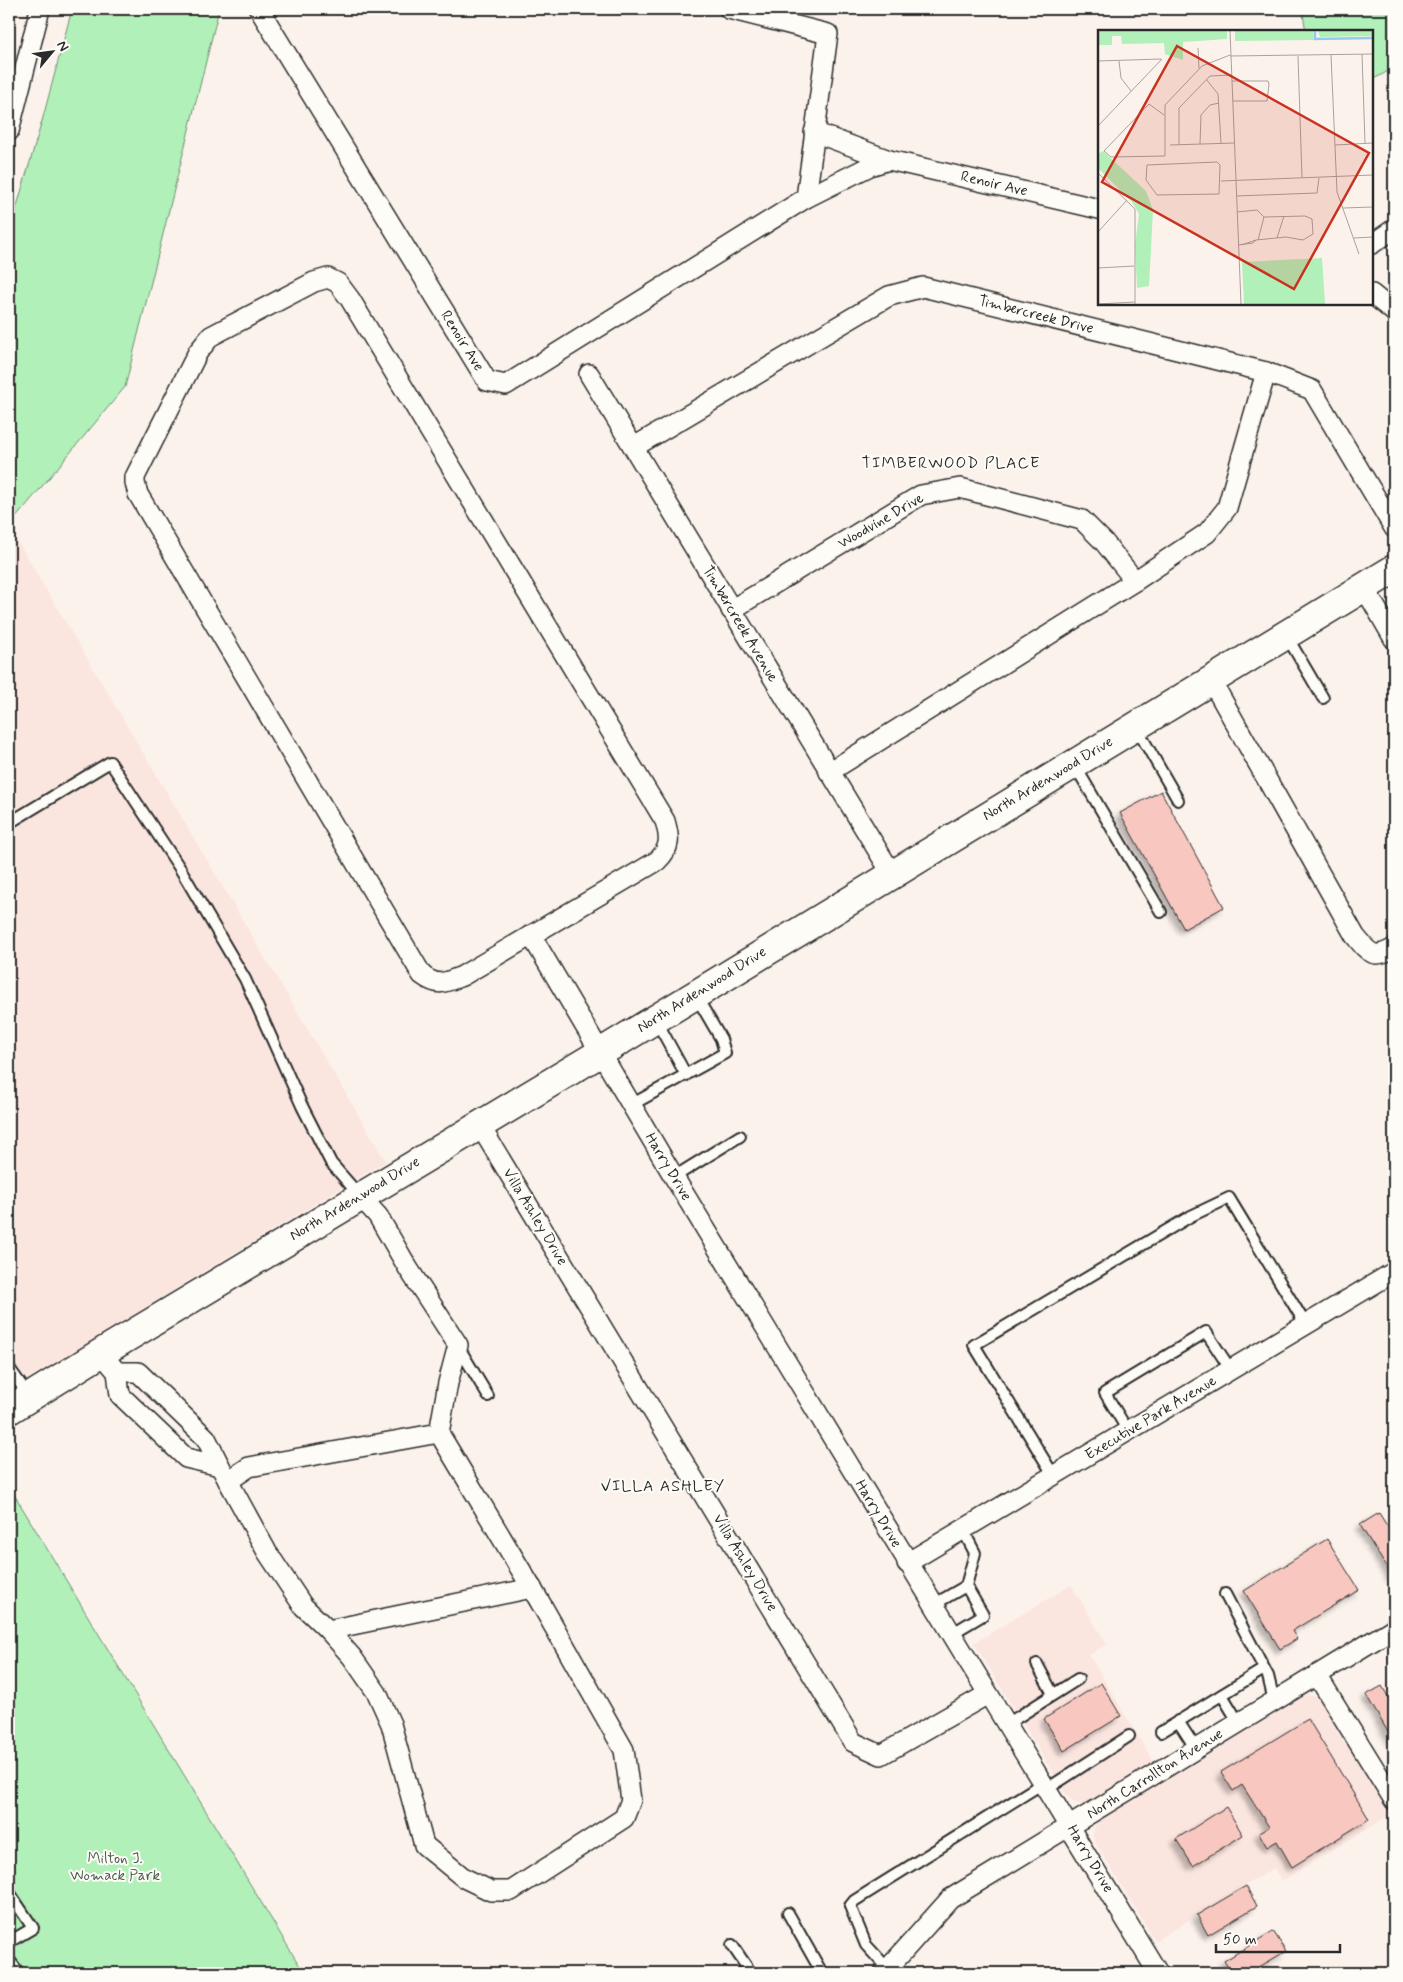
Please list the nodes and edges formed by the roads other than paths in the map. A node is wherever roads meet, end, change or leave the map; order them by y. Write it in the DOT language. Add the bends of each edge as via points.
graph roads {
  1 [pos="40,9"];
  2 [pos="259,9"];
  3 [pos="729,9"];
  4 [pos="9,131"];
  5 [pos="814,132"];
  6 [pos="889,160"];
  7 [pos="806,198"];
  8 [pos="1098,210"];
  9 [pos="1394,229"];
  10 [pos="1373,243"];
  11 [pos="1373,295"];
  12 [pos="1394,312"];
  13 [pos="1266,372"];
  14 [pos="590,374"];
  15 [pos="634,447"];
  16 [pos="1394,528"];
  17 [pos="1394,569"];
  18 [pos="1135,581"];
  19 [pos="1364,587"];
  20 [pos="732,610"];
  21 [pos="1286,634"];
  22 [pos="1394,639"];
  23 [pos="1211,680"];
  24 [pos="1322,698"];
  25 [pos="1135,726"];
  26 [pos="1074,763"];
  27 [pos="829,772"];
  28 [pos="1178,800"];
  29 [pos="9,823"];
  30 [pos="892,874"];
  31 [pos="1161,912"];
  32 [pos="531,935"];
  33 [pos="1394,948"];
  34 [pos="695,994"];
  35 [pos="655,1019"];
  36 [pos="715,1028"];
  37 [pos="705,1034"];
  38 [pos="600,1053"];
  39 [pos="686,1075"];
  40 [pos="631,1106"];
  41 [pos="479,1124"];
  42 [pos="740,1136"];
  43 [pos="674,1177"];
  44 [pos="360,1196"];
  45 [pos="1394,1272"];
  46 [pos="1306,1325"];
  47 [pos="458,1346"];
  48 [pos="109,1362"];
  49 [pos="9,1368"];
  50 [pos="1231,1370"];
  51 [pos="488,1396"];
  52 [pos="19,1404"];
  53 [pos="1128,1431"];
  54 [pos="439,1433"];
  55 [pos="224,1474"];
  56 [pos="1054,1476"];
  57 [pos="963,1530"];
  58 [pos="908,1563"];
  59 [pos="966,1586"];
  60 [pos="532,1588"];
  61 [pos="1225,1594"];
  62 [pos="933,1605"];
  63 [pos="1394,1628"];
  64 [pos="328,1630"];
  65 [pos="951,1634"];
  66 [pos="1037,1664"];
  67 [pos="1264,1669"];
  68 [pos="1317,1675"];
  69 [pos="1078,1679"];
  70 [pos="988,1694"];
  71 [pos="1053,1694"];
  72 [pos="1222,1695"];
  73 [pos="1274,1701"];
  74 [pos="1178,1721"];
  75 [pos="1239,1723"];
  76 [pos="1007,1724"];
  77 [pos="1161,1732"];
  78 [pos="1129,1736"];
  79 [pos="1196,1749"];
  80 [pos="1045,1786"];
  81 [pos="1394,1800"];
  82 [pos="1070,1826"];
  83 [pos="9,1892"];
  84 [pos="788,1913"];
  85 [pos="9,1942"];
  86 [pos="732,1945"];
  87 [pos="9,1960"];
  88 [pos="886,1971"];
  89 [pos="19,1973"];
  90 [pos="751,1973"];
  91 [pos="822,1973"];
  92 [pos="1158,1973"];
  1 -- 4 [label="street"];
  2 -- 7 [label="street, Renoir Ave" via="487,381 506,385"];
  3 -- 5 [label="street" via="828,34"];
  5 -- 6 [label="street, Renoir Ave"];
  5 -- 7 [label="street"];
  6 -- 7 [label="street, Renoir Ave"];
  6 -- 8 [label="street, Renoir Ave"];
  9 -- 10 [label="street"];
  11 -- 12 [label="street"];
  13 -- 15 [label="street, Timbercreek Drive" via="923,287 889,296"];
  13 -- 16 [label="street, Timbercreek Drive" via="1312,390"];
  13 -- 18 [label="street" via="1227,508 1207,533"];
  14 -- 15 [label="street, Timbercreek Avenue"];
  15 -- 20 [label="street, Timbercreek Avenue"];
  17 -- 19 [label="street, North Ardenwood Drive"];
  18 -- 20 [label="street, Woodvine Drive" via="1082,520 960,488 921,495"];
  18 -- 27 [label="street"];
  19 -- 21 [label="street, North Ardenwood Drive"];
  19 -- 22 [label="street"];
  20 -- 27 [label="street, Timbercreek Avenue"];
  21 -- 23 [label="street, North Ardenwood Drive"];
  21 -- 24 [label="lane"];
  23 -- 25 [label="street, North Ardenwood Drive"];
  23 -- 33 [label="street" via="1355,936 1373,954 1384,954"];
  25 -- 26 [label="street, North Ardenwood Drive"];
  25 -- 28 [label="lane"];
  26 -- 30 [label="street, North Ardenwood Drive"];
  26 -- 31 [label="lane"];
  27 -- 30 [label="street, Timbercreek Avenue"];
  29 -- 44 [label="lane" via="110,762 180,870 244,979 331,1163"];
  30 -- 34 [label="street, North Ardenwood Drive"];
  32 -- 32 [label="street" via="657,861 670,844 665,821 350,299 338,283 328,278 314,282 211,336 198,352 135,478 138,494 422,974 442,984 462,976"];
  32 -- 38 [label="street, Harry Drive"];
  34 -- 35 [label="street, North Ardenwood Drive"];
  34 -- 36 [label="lane"];
  35 -- 38 [label="street, North Ardenwood Drive"];
  35 -- 39 [label="lane" via="676,1050"];
  36 -- 37 [label="lane"];
  36 -- 39 [label="lane" via="725,1053"];
  38 -- 40 [label="street, Harry Drive"];
  38 -- 41 [label="street, North Ardenwood Drive"];
  39 -- 40 [label="lane"];
  40 -- 43 [label="street, Harry Drive"];
  41 -- 44 [label="street, North Ardenwood Drive"];
  41 -- 70 [label="street, Villa Ashley Drive" via="853,1742 881,1755"];
  42 -- 43 [label="lane"];
  43 -- 58 [label="street, Harry Drive"];
  44 -- 47 [label="street" via="378,1216"];
  44 -- 48 [label="street, North Ardenwood Drive"];
  45 -- 46 [label="street, Executive Park Avenue"];
  46 -- 50 [label="street, Executive Park Avenue"];
  46 -- 56 [label="lane" via="1229,1198 1191,1216 974,1345"];
  47 -- 51 [label="lane"];
  47 -- 54 [label="street"];
  48 -- 52 [label="street, North Ardenwood Drive"];
  48 -- 55 [label="street" via="138,1372 206,1438"];
  48 -- 55 [label="street" via="120,1395 186,1458"];
  49 -- 52 [label="lane"];
  50 -- 53 [label="street, Executive Park Avenue"];
  50 -- 53 [label="lane" via="1206,1332 1105,1393"];
  53 -- 56 [label="street, Executive Park Avenue"];
  54 -- 55 [label="street"];
  54 -- 60 [label="street"];
  55 -- 64 [label="street" via="267,1552 303,1606"];
  56 -- 57 [label="street, Executive Park Avenue"];
  57 -- 58 [label="street, Executive Park Avenue"];
  57 -- 59 [label="lane" via="975,1553"];
  58 -- 62 [label="street, Harry Drive"];
  59 -- 62 [label="lane"];
  59 -- 65 [label="lane" via="983,1614"];
  60 -- 64 [label="street"];
  60 -- 64 [label="street" via="624,1750 631,1800 624,1818 511,1891 491,1892 464,1878 424,1845 391,1724 377,1693"];
  61 -- 67 [label="lane"];
  62 -- 65 [label="street, Harry Drive"];
  63 -- 68 [label="street, North Carrollton Avenue"];
  65 -- 70 [label="street, Harry Drive"];
  66 -- 71 [label="lane"];
  67 -- 72 [label="lane"];
  67 -- 73 [label="lane"];
  68 -- 73 [label="street, North Carrollton Avenue"];
  68 -- 81 [label="street"];
  69 -- 71 [label="lane"];
  70 -- 76 [label="street, Harry Drive"];
  71 -- 76 [label="lane"];
  72 -- 74 [label="lane"];
  72 -- 75 [label="lane"];
  73 -- 75 [label="street, North Carrollton Avenue"];
  74 -- 77 [label="lane"];
  74 -- 79 [label="lane"];
  75 -- 79 [label="street, North Carrollton Avenue"];
  76 -- 80 [label="street, Harry Drive"];
  78 -- 80 [label="lane"];
  79 -- 82 [label="street, North Carrollton Avenue"];
  80 -- 82 [label="street, Harry Drive"];
  80 -- 88 [label="lane" via="854,1901 850,1906 866,1945"];
  82 -- 88 [label="street, North Carrollton Avenue" via="950,1900"];
  82 -- 92 [label="street, Harry Drive"];
  83 -- 85 [label="lane" via="32,1928"];
  84 -- 91 [label="lane"];
  86 -- 90 [label="lane"];
  87 -- 89 [label="lane"];
}
